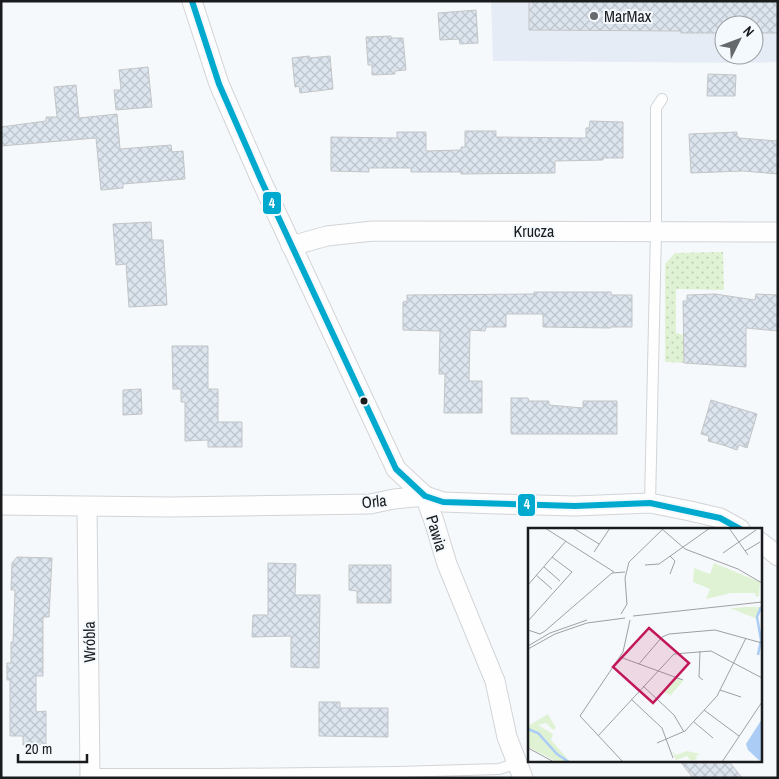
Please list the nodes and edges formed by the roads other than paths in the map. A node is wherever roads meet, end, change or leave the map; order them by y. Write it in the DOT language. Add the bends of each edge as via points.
graph roads {
  1 [pos="192,1"];
  2 [pos="662,98"];
  3 [pos="656,232"];
  4 [pos="778,232"];
  5 [pos="291,246"];
  6 [pos="425,496"];
  7 [pos="650,503"];
  8 [pos="1,505"];
  9 [pos="87,507"];
  10 [pos="738,528"];
  11 [pos="762,544"];
  12 [pos="778,556"];
  13 [pos="521,770"];
  14 [pos="90,776"];
  1 -- 5 [label="street, Pawia" via="219,84"];
  2 -- 3 [label="lane" via="656,108"];
  3 -- 4 [label="street, Krucza"];
  3 -- 5 [label="street, Krucza" via="373,231 327,236"];
  3 -- 7 [label="lane"];
  5 -- 6 [label="street, Pawia" via="396,469"];
  6 -- 7 [label="street, Orla" via="443,502 497,504 574,506"];
  6 -- 9 [label="street, Orla" via="370,504"];
  6 -- 13 [label="street, Pawia" via="447,564 495,681 507,737"];
  7 -- 10 [label="street, Orla" via="720,518"];
  8 -- 9 [label="street, Orla"];
  9 -- 14 [label="street, Wróbla"];
  11 -- 12 [label="street"];
  13 -- 14 [label="lane"];
}
